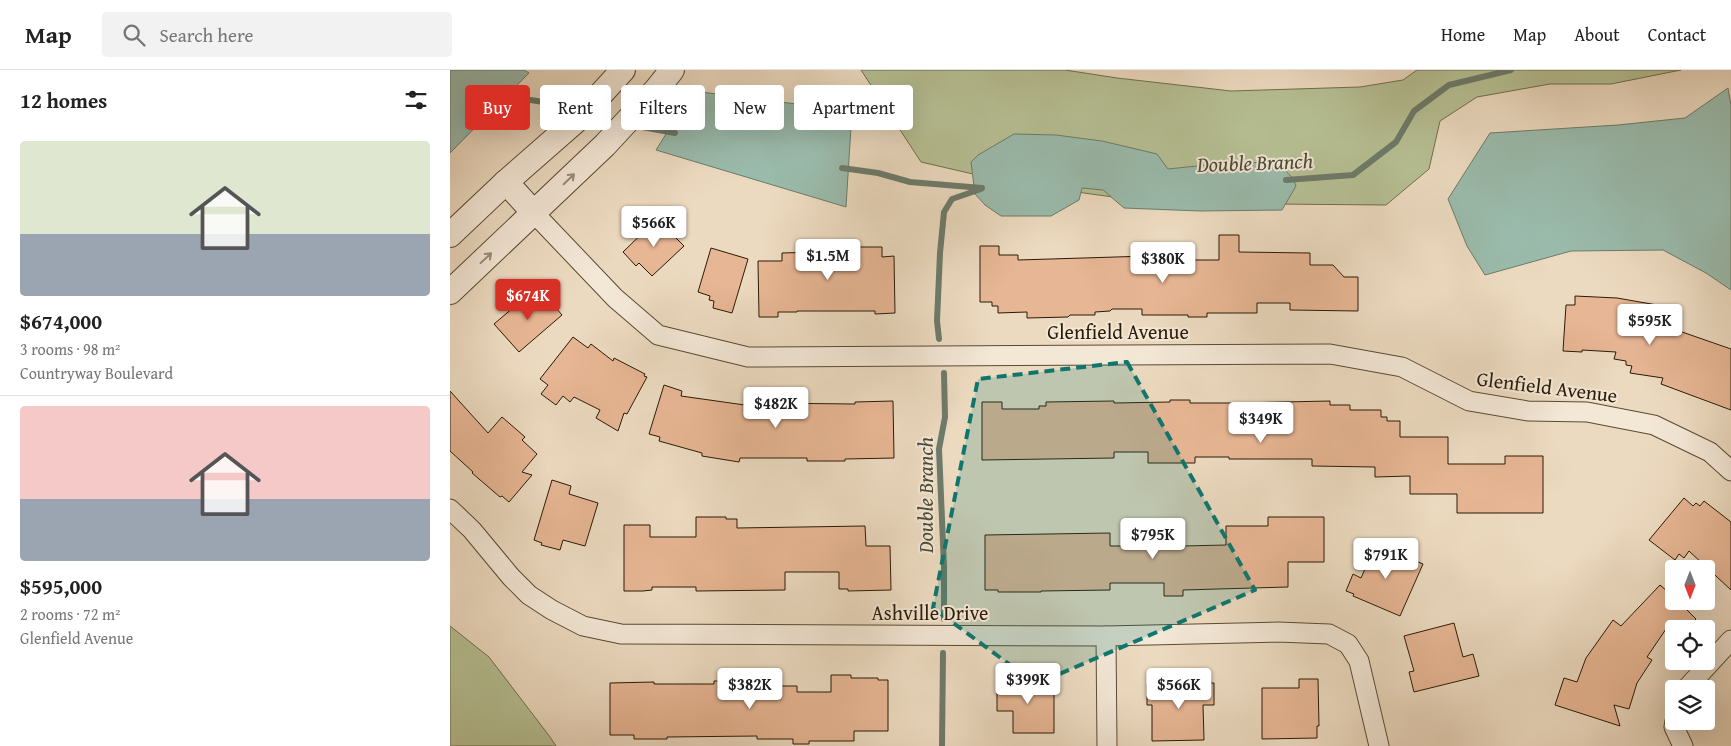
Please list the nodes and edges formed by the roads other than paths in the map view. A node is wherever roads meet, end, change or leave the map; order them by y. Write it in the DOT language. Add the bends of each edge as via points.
graph roads {
  1 [pos="623,70"];
  2 [pos="672,70"];
  3 [pos="506,182"];
  4 [pos="534,213"];
  5 [pos="450,235"];
  6 [pos="450,292"];
  7 [pos="1731,471"];
  8 [pos="450,509"];
  9 [pos="1106,636"];
  10 [pos="1731,640"];
  11 [pos="1694,680"];
  12 [pos="1675,730"];
  13 [pos="1107,746"];
  14 [pos="1379,746"];
  15 [pos="1683,746"];
  1 -- 3 [label="street" via="578,118"];
  4 -- 2 [label="street, one-way" via="606,145"];
  3 -- 4 [label="street"];
  3 -- 5 [label="street"];
  6 -- 4 [label="street, one-way"];
  4 -- 7 [label="street, Glenfield Avenue" via="615,298 658,335 748,357 1330,354 1402,367 1469,401 1528,411 1587,412 1654,425 1710,452"];
  8 -- 9 [label="street, Ashville Drive" via="529,595 583,626 621,634"];
  9 -- 13 [label="street"];
  9 -- 14 [label="street, Ashville Drive" via="1329,634 1348,644 1359,661"];
  10 -- 11 [label="street"];
  12 -- 15 [label="street"];
}
